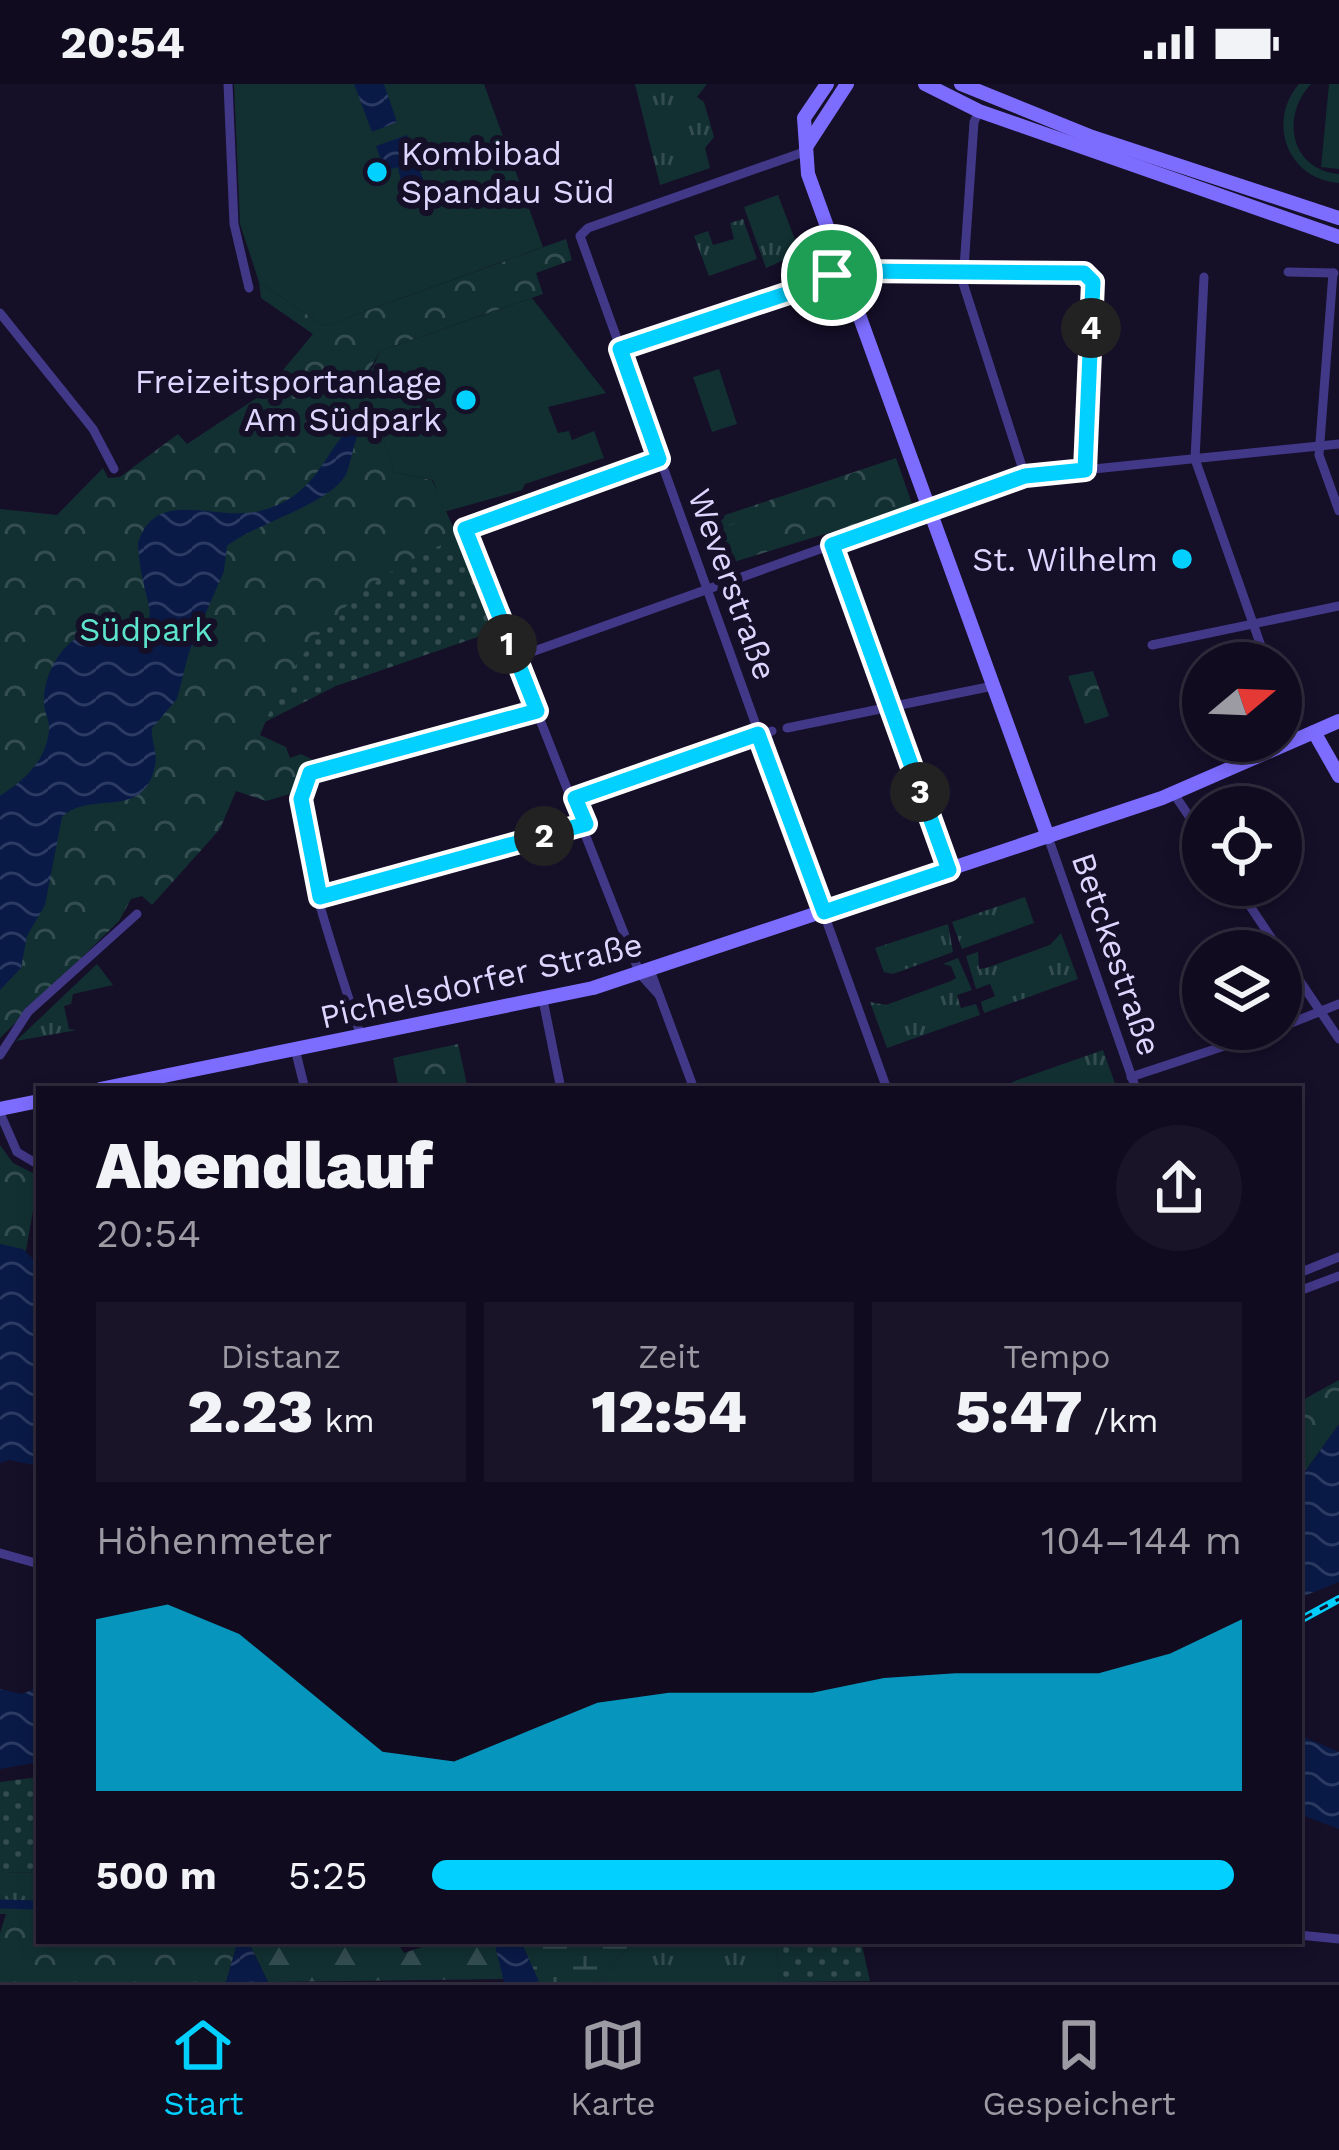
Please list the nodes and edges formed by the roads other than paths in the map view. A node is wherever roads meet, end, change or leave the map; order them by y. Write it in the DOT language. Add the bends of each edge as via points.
graph roads {
  1 [pos="228,84"];
  2 [pos="827,84"];
  3 [pos="847,84"];
  4 [pos="926,84"];
  5 [pos="962,84"];
  6 [pos="980,111"];
  7 [pos="804,152"];
  8 [pos="1189,180"];
  9 [pos="1339,218"];
  10 [pos="1339,236"];
  11 [pos="963,272"];
  12 [pos="1288,272"];
  13 [pos="844,273"];
  14 [pos="1336,273"];
  15 [pos="1204,277"];
  16 [pos="249,288"];
  17 [pos="0,313"];
  18 [pos="620,349"];
  19 [pos="1339,444"];
  20 [pos="1320,446"];
  21 [pos="659,459"];
  22 [pos="1195,459"];
  23 [pos="114,469"];
  24 [pos="1085,470"];
  25 [pos="1025,476"];
  26 [pos="1339,511"];
  27 [pos="930,512"];
  28 [pos="832,545"];
  29 [pos="706,590"];
  30 [pos="1339,606"];
  31 [pos="1252,624"];
  32 [pos="1259,642"];
  33 [pos="1152,646"];
  34 [pos="512,659"];
  35 [pos="993,686"];
  36 [pos="890,707"];
  37 [pos="537,711"];
  38 [pos="1339,721"];
  39 [pos="787,728"];
  40 [pos="772,731"];
  41 [pos="1314,732"];
  42 [pos="758,734"];
  43 [pos="1339,776"];
  44 [pos="1174,794"];
  45 [pos="575,798"];
  46 [pos="1182,806"];
  47 [pos="586,824"];
  48 [pos="1048,837"];
  49 [pos="949,870"];
  50 [pos="320,897"];
  51 [pos="824,912"];
  52 [pos="137,914"];
  53 [pos="645,972"];
  54 [pos="1302,984"];
  55 [pos="543,1000"];
  56 [pos="1339,1004"];
  57 [pos="1321,1012"];
  58 [pos="1302,1019"];
  59 [pos="361,1037"];
  60 [pos="1339,1040"];
  61 [pos="296,1049"];
  62 [pos="1212,1050"];
  63 [pos="0,1055"];
  64 [pos="1131,1077"];
  65 [pos="115,1086"];
  66 [pos="303,1086"];
  67 [pos="560,1086"];
  68 [pos="693,1086"];
  69 [pos="886,1086"];
  70 [pos="1135,1086"];
  71 [pos="36,1102"];
  72 [pos="0,1111"];
  73 [pos="36,1164"];
  74 [pos="1339,1257"];
  75 [pos="1302,1272"];
  76 [pos="1339,1276"];
  77 [pos="1302,1290"];
  78 [pos="0,1553"];
  79 [pos="36,1563"];
  80 [pos="1302,1935"];
  81 [pos="1339,1939"];
  1 -- 16 [label="street" via="234,224"];
  2 -- 7 [label="street" via="804,118"];
  3 -- 7 [label="street"];
  4 -- 6 [label="street"];
  5 -- 8 [label="street"];
  6 -- 8 [label="street"];
  6 -- 11 [label="street"];
  7 -- 13 [label="street"];
  7 -- 18 [label="street, Weverstraße" via="582,232"];
  8 -- 9 [label="street"];
  8 -- 10 [label="street"];
  11 -- 13 [label="street"];
  11 -- 24 [label="street" via="1084,273 1093,282"];
  11 -- 25 [label="street"];
  12 -- 14 [label="street"];
  13 -- 18 [label="street"];
  13 -- 27 [label="street"];
  14 -- 20 [label="street"];
  15 -- 22 [label="street"];
  17 -- 23 [label="street" via="93,429"];
  18 -- 21 [label="street, Weverstraße"];
  19 -- 20 [label="street"];
  20 -- 22 [label="street"];
  20 -- 26 [label="street"];
  21 -- 29 [label="street, Weverstraße"];
  21 -- 34 [label="street" via="465,529"];
  22 -- 24 [label="street"];
  22 -- 31 [label="street"];
  24 -- 25 [label="street"];
  25 -- 27 [label="street"];
  27 -- 28 [label="street"];
  27 -- 35 [label="street"];
  28 -- 29 [label="street"];
  28 -- 36 [label="street"];
  29 -- 34 [label="street"];
  29 -- 42 [label="street, Weverstraße"];
  30 -- 31 [label="street"];
  31 -- 32 [label="street"];
  31 -- 33 [label="street"];
  34 -- 37 [label="street"];
  35 -- 36 [label="street"];
  35 -- 48 [label="street"];
  36 -- 39 [label="street"];
  36 -- 49 [label="street"];
  37 -- 45 [label="street"];
  37 -- 50 [label="street" via="320,768 304,781"];
  38 -- 41 [label="street, Pichelsdorfer Straße"];
  40 -- 42 [label="street"];
  41 -- 43 [label="street"];
  41 -- 44 [label="street, Pichelsdorfer Straße"];
  42 -- 45 [label="street"];
  42 -- 51 [label="street, Weverstraße"];
  44 -- 46 [label="street"];
  44 -- 48 [label="street, Pichelsdorfer Straße"];
  45 -- 47 [label="street"];
  47 -- 50 [label="street"];
  47 -- 53 [label="street"];
  48 -- 49 [label="street, Pichelsdorfer Straße"];
  48 -- 64 [label="street, Betckestraße"];
  49 -- 51 [label="street, Pichelsdorfer Straße"];
  50 -- 59 [label="street"];
  51 -- 53 [label="street, Pichelsdorfer Straße"];
  51 -- 69 [label="street, Weverstraße"];
  52 -- 63 [label="street" via="28,1012"];
  53 -- 55 [label="street, Pichelsdorfer Straße"];
  53 -- 68 [label="street"];
  54 -- 57 [label="street"];
  55 -- 59 [label="street, Pichelsdorfer Straße"];
  55 -- 67 [label="street"];
  56 -- 57 [label="street"];
  57 -- 58 [label="street"];
  57 -- 60 [label="street"];
  59 -- 61 [label="street, Pichelsdorfer Straße"];
  61 -- 65 [label="street, Pichelsdorfer Straße"];
  61 -- 66 [label="street"];
  62 -- 64 [label="street"];
  64 -- 70 [label="street, Betckestraße"];
  71 -- 72 [label="street"];
  72 -- 73 [label="street" via="17,1152"];
  74 -- 75 [label="street"];
  76 -- 77 [label="street"];
  78 -- 79 [label="street"];
  80 -- 81 [label="street"];
}
